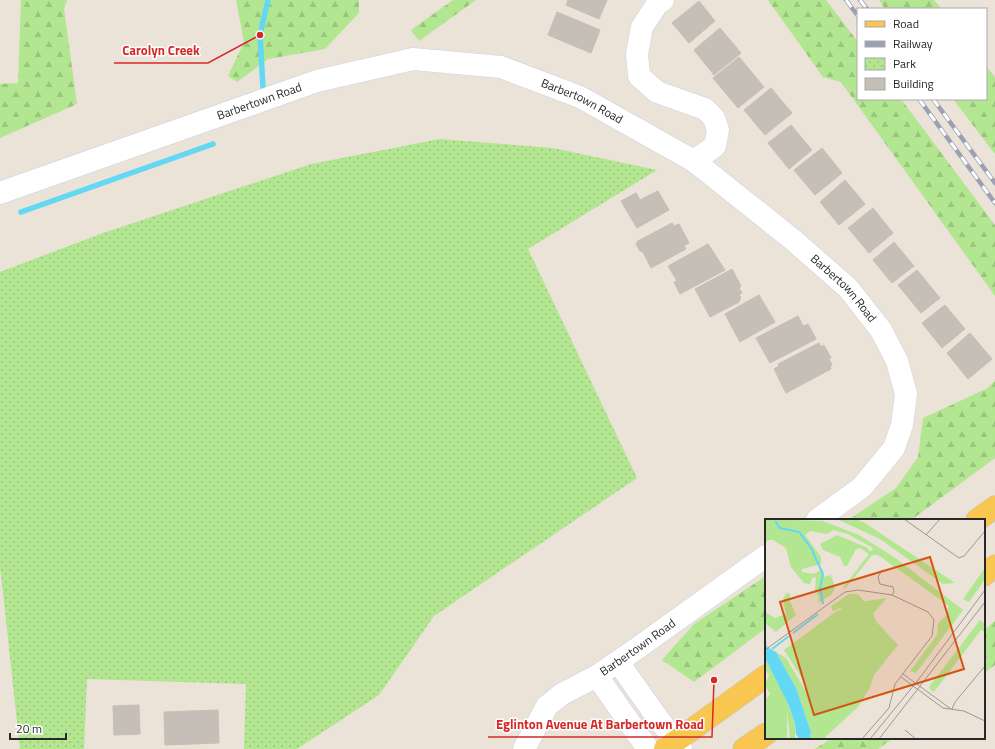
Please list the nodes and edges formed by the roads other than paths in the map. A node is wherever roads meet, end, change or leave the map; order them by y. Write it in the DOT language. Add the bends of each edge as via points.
graph roads {
  1 [pos="663,0"];
  2 [pos="694,161"];
  3 [pos="0,193"];
  4 [pos="995,507"];
  5 [pos="818,519"];
  6 [pos="978,519"];
  7 [pos="765,557"];
  8 [pos="995,566"];
  9 [pos="985,574"];
  10 [pos="618,662"];
  11 [pos="597,676"];
  12 [pos="765,677"];
  13 [pos="765,735"];
  14 [pos="674,746"];
  15 [pos="524,749"];
  16 [pos="648,749"];
  17 [pos="744,749"];
  1 -- 2 [label="street" via="658,3 642,27 638,54 639,76 657,92 705,109 714,118 718,130 715,146"];
  2 -- 3 [label="street, Barbertown Road" via="580,97 501,67 413,59 318,81"];
  2 -- 5 [label="street, Barbertown Road" via="792,238 848,288 881,330 897,360 906,394 902,424 894,448 862,487"];
  4 -- 6 [label="main road"];
  7 -- 10 [label="street, Barbertown Road"];
  8 -- 9 [label="main road"];
  10 -- 11 [label="street, Barbertown Road"];
  10 -- 14 [label="street"];
  11 -- 15 [label="street, Barbertown Road" via="562,694 547,706"];
  11 -- 16 [label="street"];
  12 -- 14 [label="main road"];
  13 -- 17 [label="main road"];
}
